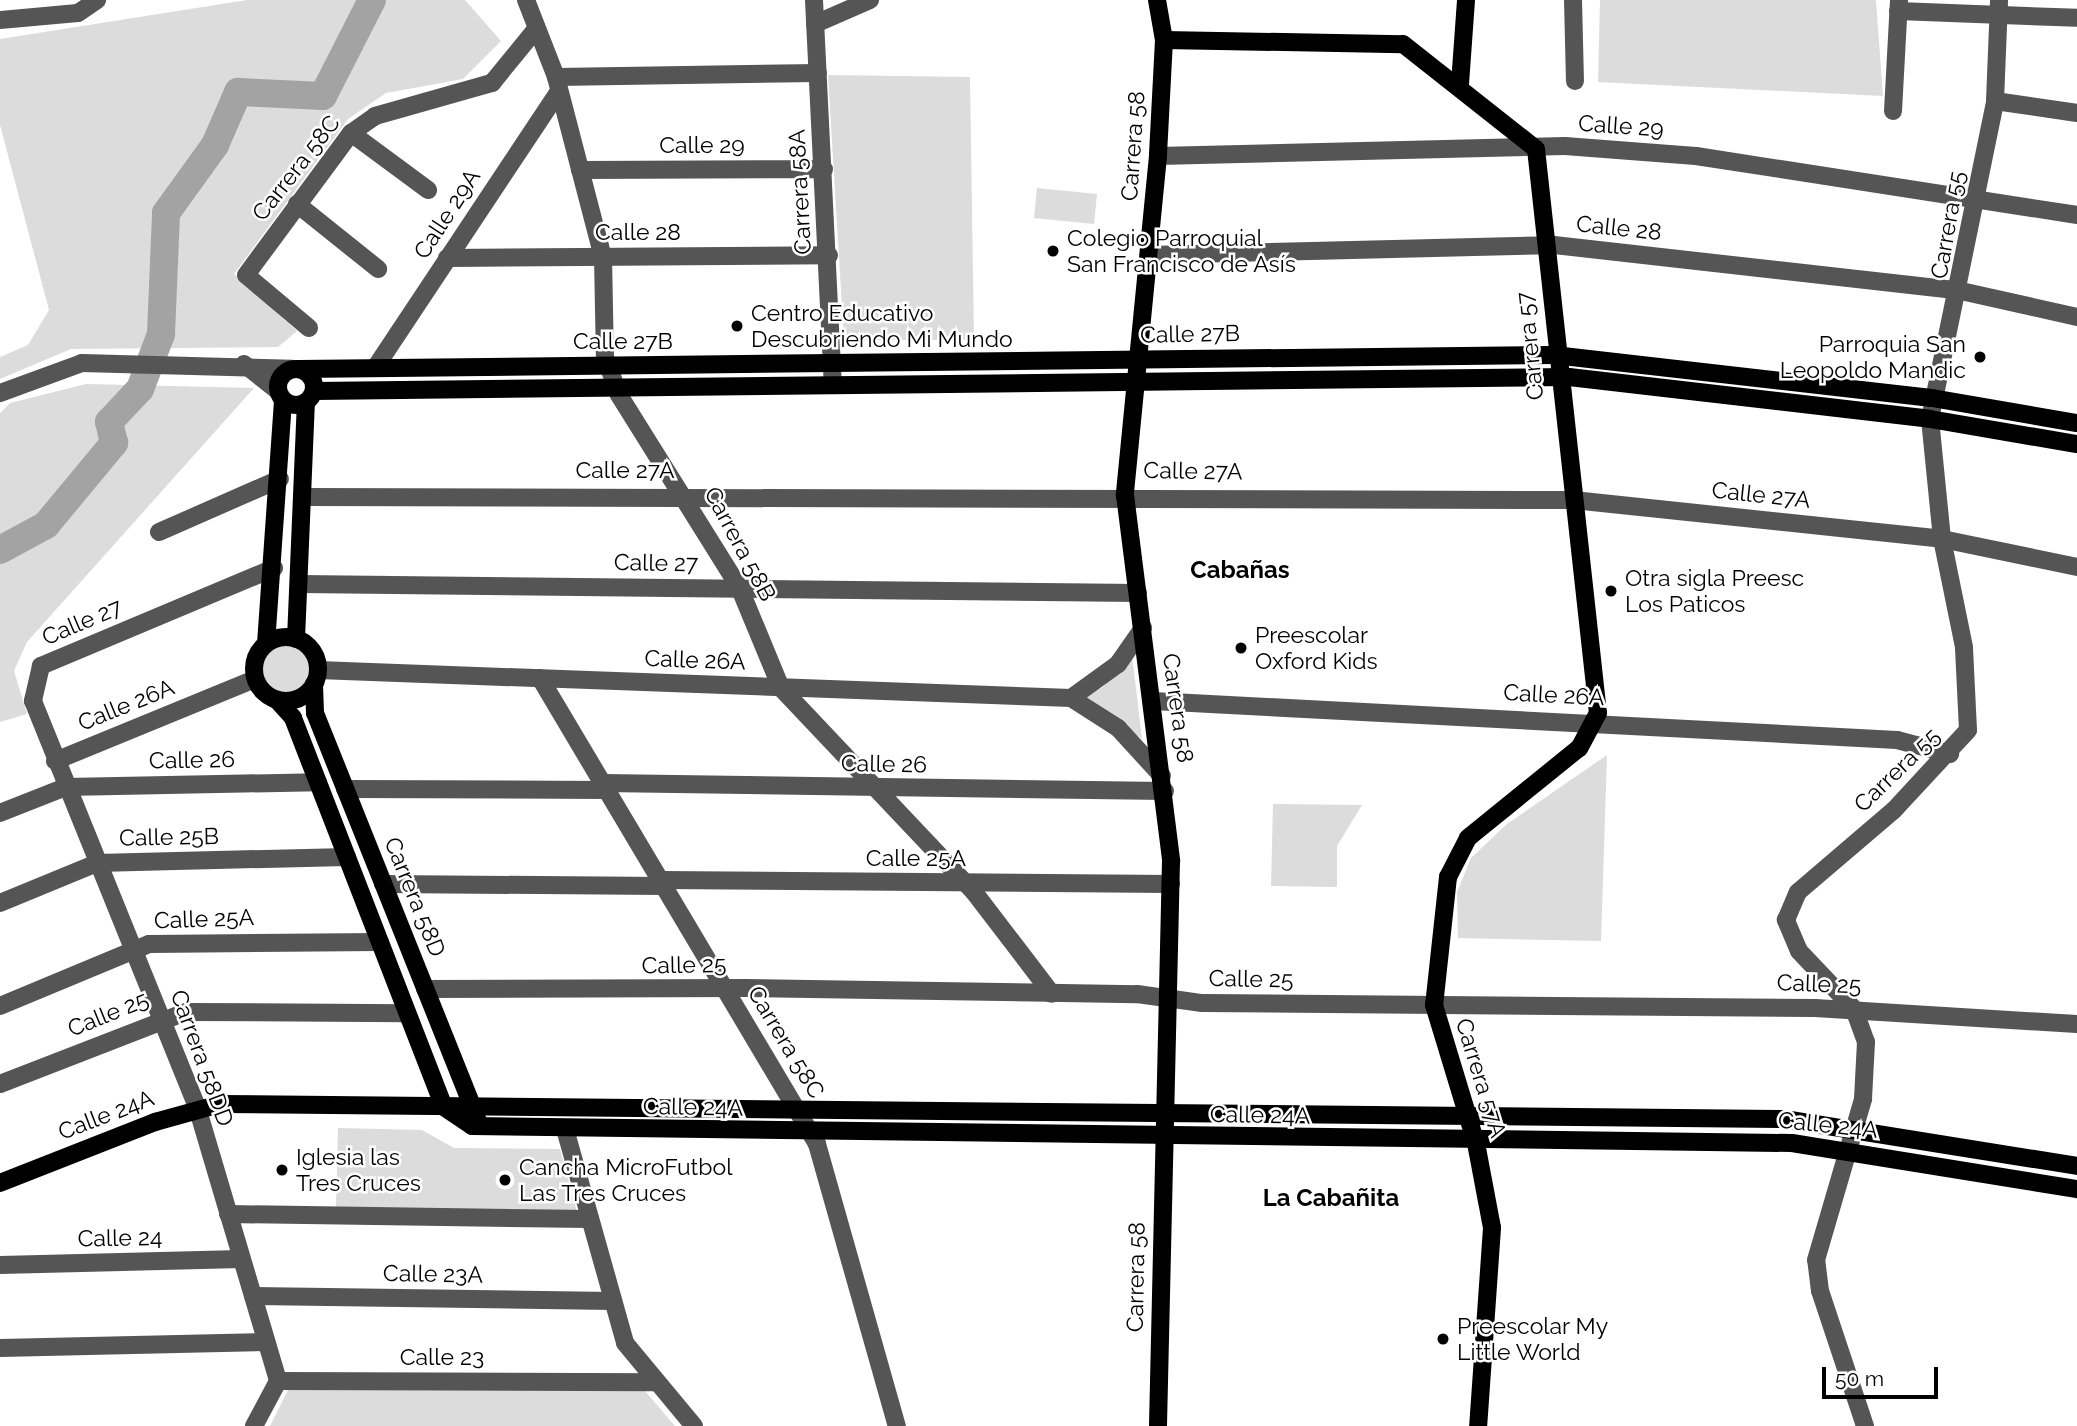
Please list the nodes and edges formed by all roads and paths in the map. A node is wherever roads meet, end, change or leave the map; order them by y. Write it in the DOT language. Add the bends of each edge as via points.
graph roads {
  1 [pos="97,0"];
  2 [pos="526,0"];
  3 [pos="814,0"];
  4 [pos="870,0"];
  5 [pos="1157,0"];
  6 [pos="1466,0"];
  7 [pos="1573,0"];
  8 [pos="1898,5"];
  9 [pos="1999,7"];
  10 [pos="2077,18"];
  11 [pos="0,20"];
  12 [pos="816,24"];
  13 [pos="536,29"];
  14 [pos="1164,40"];
  15 [pos="818,73"];
  16 [pos="1574,81"];
  17 [pos="558,84"];
  18 [pos="1460,84"];
  19 [pos="1995,101"];
  20 [pos="1893,111"];
  21 [pos="2077,113"];
  22 [pos="351,132"];
  23 [pos="1536,149"];
  24 [pos="1158,156"];
  25 [pos="824,169"];
  26 [pos="580,170"];
  27 [pos="428,190"];
  28 [pos="1979,197"];
  29 [pos="297,204"];
  30 [pos="2077,215"];
  31 [pos="1545,245"];
  32 [pos="829,255"];
  33 [pos="1150,255"];
  34 [pos="603,257"];
  35 [pos="447,258"];
  36 [pos="378,269"];
  37 [pos="1961,291"];
  38 [pos="2077,317"];
  39 [pos="309,328"];
  40 [pos="1554,355"];
  41 [pos="1139,359"];
  42 [pos="244,364"];
  43 [pos="377,365"];
  44 [pos="608,366"];
  45 [pos="295,369"];
  46 [pos="833,373"];
  47 [pos="1557,378"];
  48 [pos="1136,379"];
  49 [pos="615,385"];
  50 [pos="0,393"];
  51 [pos="281,395"];
  52 [pos="310,397"];
  53 [pos="1933,398"];
  54 [pos="1930,419"];
  55 [pos="2077,423"];
  56 [pos="2077,444"];
  57 [pos="280,479"];
  58 [pos="687,494"];
  59 [pos="1125,495"];
  60 [pos="303,497"];
  61 [pos="1573,500"];
  62 [pos="159,532"];
  63 [pos="1941,539"];
  64 [pos="2077,567"];
  65 [pos="274,568"];
  66 [pos="299,584"];
  67 [pos="740,589"];
  68 [pos="1138,593"];
  69 [pos="1143,628"];
  70 [pos="296,639"];
  71 [pos="266,643"];
  72 [pos="316,677"];
  73 [pos="540,678"];
  74 [pos="255,679"];
  75 [pos="781,688"];
  76 [pos="1071,698"];
  77 [pos="277,700"];
  78 [pos="1153,701"];
  79 [pos="1596,722"];
  80 [pos="1950,754"];
  81 [pos="55,761"];
  82 [pos="318,782"];
  83 [pos="1164,784"];
  84 [pos="66,787"];
  85 [pos="605,787"];
  86 [pos="877,788"];
  87 [pos="345,789"];
  88 [pos="0,813"];
  89 [pos="347,857"];
  90 [pos="97,863"];
  91 [pos="662,883"];
  92 [pos="966,883"];
  93 [pos="383,884"];
  94 [pos="1171,884"];
  95 [pos="0,903"];
  96 [pos="380,942"];
  97 [pos="133,952"];
  98 [pos="425,989"];
  99 [pos="725,989"];
  100 [pos="1052,994"];
  101 [pos="1165,998"];
  102 [pos="1434,1005"];
  103 [pos="0,1006"];
  104 [pos="1854,1009"];
  105 [pos="407,1013"];
  106 [pos="163,1019"];
  107 [pos="2077,1024"];
  108 [pos="0,1084"];
  109 [pos="197,1107"];
  110 [pos="444,1107"];
  111 [pos="473,1107"];
  112 [pos="799,1112"];
  113 [pos="1163,1117"];
  114 [pos="1470,1119"];
  115 [pos="481,1127"];
  116 [pos="1855,1127"];
  117 [pos="565,1129"];
  118 [pos="811,1133"];
  119 [pos="1163,1138"];
  120 [pos="1476,1143"];
  121 [pos="1847,1149"];
  122 [pos="2077,1166"];
  123 [pos="0,1184"];
  124 [pos="2077,1189"];
  125 [pos="228,1214"];
  126 [pos="590,1219"];
  127 [pos="241,1259"];
  128 [pos="0,1265"];
  129 [pos="253,1296"];
  130 [pos="613,1301"];
  131 [pos="266,1342"];
  132 [pos="0,1348"];
  133 [pos="278,1381"];
  134 [pos="657,1382"];
  135 [pos="254,1426"];
  136 [pos="694,1426"];
  137 [pos="897,1426"];
  138 [pos="1158,1426"];
  139 [pos="1478,1426"];
  140 [pos="1865,1426"];
  1 -- 11 [label="street" via="78,13"];
  2 -- 13 [label="street, Carrera 58B"];
  3 -- 12 [label="street, Carrera 58A"];
  4 -- 12 [label="street"];
  5 -- 14 [label="main road, Carrera 58"];
  6 -- 18 [label="main road"];
  7 -- 16 [label="street"];
  8 -- 9 [label="street"];
  8 -- 20 [label="street"];
  9 -- 10 [label="street"];
  9 -- 19 [label="street, Carrera 55"];
  12 -- 15 [label="street, Carrera 58A"];
  13 -- 17 [label="street, Carrera 58B"];
  13 -- 22 [label="street, Carrera 58C" via="492,83 375,116"];
  14 -- 18 [label="main road" via="1388,40"];
  14 -- 24 [label="main road, Carrera 58"];
  15 -- 17 [label="street"];
  15 -- 25 [label="street, Carrera 58A"];
  17 -- 26 [label="street, Carrera 58B"];
  17 -- 35 [label="street, Calle 29A"];
  18 -- 23 [label="main road"];
  19 -- 21 [label="street"];
  19 -- 28 [label="street, Carrera 55"];
  22 -- 27 [label="street"];
  22 -- 29 [label="street, Carrera 58C"];
  23 -- 24 [label="street, Calle 29"];
  23 -- 28 [label="street, Calle 29" via="1696,156"];
  23 -- 31 [label="main road, Carrera 57"];
  24 -- 33 [label="main road, Carrera 58"];
  25 -- 26 [label="street, Calle 29"];
  25 -- 32 [label="street, Carrera 58A"];
  26 -- 34 [label="street, Carrera 58B"];
  28 -- 30 [label="street, Calle 29"];
  28 -- 37 [label="street, Carrera 55"];
  29 -- 36 [label="street"];
  29 -- 39 [label="street, Carrera 58C" via="246,275"];
  31 -- 33 [label="street, Calle 28"];
  31 -- 37 [label="street, Calle 28"];
  31 -- 40 [label="main road, Carrera 57"];
  32 -- 34 [label="street, Calle 28"];
  32 -- 46 [label="street, Carrera 58A"];
  33 -- 41 [label="main road, Carrera 58"];
  34 -- 35 [label="street, Calle 28"];
  34 -- 44 [label="street, Carrera 58B"];
  35 -- 43 [label="street, Calle 29A"];
  37 -- 38 [label="street, Calle 28"];
  37 -- 53 [label="street, Carrera 55"];
  40 -- 41 [label="main road, Calle 27B"];
  40 -- 47 [label="main road, Carrera 57"];
  40 -- 53 [label="main road, Calle 27B"];
  41 -- 46 [label="main road, Calle 27B"];
  41 -- 48 [label="main road, Carrera 58"];
  42 -- 45 [label="street, Calle 27B"];
  42 -- 50 [label="street, Calle 27B" via="82,363"];
  42 -- 51 [label="street"];
  43 -- 44 [label="main road, Calle 27B"];
  43 -- 45 [label="main road, Calle 27B"];
  44 -- 46 [label="main road, Calle 27B"];
  44 -- 49 [label="street, Carrera 58B"];
  45 -- 51 [label="main road" via="282,375"];
  45 -- 52 [label="main road" via="309,374"];
  46 -- 48 [label="main road, Calle 27B"];
  46 -- 49 [label="main road, Calle 27B"];
  47 -- 48 [label="main road, Calle 27B"];
  47 -- 54 [label="main road, Calle 27B"];
  47 -- 61 [label="main road, Carrera 57"];
  48 -- 59 [label="main road, Carrera 58"];
  49 -- 52 [label="main road, Calle 27B"];
  49 -- 58 [label="street, Carrera 58B"];
  51 -- 52 [label="main road, Calle 27B"];
  51 -- 57 [label="main road"];
  52 -- 60 [label="main road"];
  53 -- 54 [label="street, Carrera 55"];
  53 -- 55 [label="main road, Calle 27B"];
  54 -- 56 [label="main road, Calle 27B"];
  54 -- 63 [label="street, Carrera 55"];
  57 -- 62 [label="street"];
  57 -- 65 [label="main road"];
  58 -- 59 [label="street, Calle 27A"];
  58 -- 60 [label="street, Calle 27A"];
  58 -- 67 [label="street, Carrera 58B"];
  59 -- 61 [label="street, Calle 27A"];
  59 -- 68 [label="main road, Carrera 58"];
  60 -- 66 [label="main road"];
  61 -- 63 [label="street, Calle 27A"];
  61 -- 79 [label="main road, Carrera 57"];
  63 -- 64 [label="street, Calle 27A"];
  63 -- 80 [label="street, Carrera 55" via="1964,647 1969,720"];
  65 -- 71 [label="main road"];
  65 -- 81 [label="street, Calle 27" via="41,666 33,701"];
  66 -- 67 [label="street, Calle 27"];
  66 -- 70 [label="main road"];
  67 -- 68 [label="street, Calle 27"];
  67 -- 75 [label="street, Carrera 58B"];
  68 -- 69 [label="main road, Carrera 58"];
  69 -- 76 [label="street" via="1118,664"];
  69 -- 78 [label="main road, Carrera 58"];
  70 -- 71 [label="main road"];
  70 -- 72 [label="main road" via="310,648"];
  71 -- 74 [label="main road" via="256,656"];
  72 -- 73 [label="street, Calle 26A"];
  72 -- 77 [label="main road" via="296,699"];
  72 -- 87 [label="main road, Carrera 58D" via="315,713"];
  73 -- 75 [label="street, Calle 26A"];
  73 -- 85 [label="street, Carrera 58C"];
  74 -- 77 [label="main road"];
  74 -- 81 [label="street, Calle 26A"];
  75 -- 76 [label="street, Calle 26A"];
  75 -- 86 [label="street, Carrera 58B"];
  76 -- 83 [label="street" via="1118,729"];
  77 -- 82 [label="main road" via="293,718"];
  78 -- 79 [label="street, Calle 26A"];
  78 -- 83 [label="main road, Carrera 58"];
  79 -- 80 [label="street, Calle 26A" via="1896,740"];
  79 -- 102 [label="main road, Carrera 57A" via="1579,748 1458,851 1448,877"];
  80 -- 104 [label="street, Carrera 55" via="1790,904 1790,937"];
  81 -- 84 [label="street, Carrera 58DD"];
  82 -- 84 [label="street, Calle 26"];
  82 -- 89 [label="main road"];
  83 -- 86 [label="street, Calle 26"];
  83 -- 94 [label="main road, Carrera 58"];
  84 -- 88 [label="street"];
  84 -- 90 [label="street, Carrera 58DD"];
  85 -- 86 [label="street, Calle 26"];
  85 -- 87 [label="street, Calle 26"];
  85 -- 91 [label="street, Carrera 58C"];
  86 -- 92 [label="street, Carrera 58B"];
  87 -- 93 [label="main road, Carrera 58D"];
  89 -- 90 [label="street, Calle 25B"];
  89 -- 96 [label="main road"];
  90 -- 95 [label="street, Calle 25B"];
  90 -- 97 [label="street, Carrera 58DD"];
  91 -- 92 [label="street, Calle 25A"];
  91 -- 93 [label="street, Calle 25A"];
  91 -- 99 [label="street, Carrera 58C"];
  92 -- 94 [label="street, Calle 25A"];
  92 -- 100 [label="street, Carrera 58B"];
  93 -- 98 [label="main road, Carrera 58D"];
  94 -- 101 [label="main road, Carrera 58"];
  96 -- 97 [label="street, Calle 25A" via="172,941"];
  96 -- 105 [label="main road"];
  97 -- 103 [label="street, Calle 25A"];
  97 -- 106 [label="street, Carrera 58DD"];
  98 -- 99 [label="street, Calle 25"];
  98 -- 111 [label="main road, Carrera 58D"];
  99 -- 100 [label="street, Calle 25"];
  99 -- 112 [label="street, Carrera 58C"];
  100 -- 101 [label="street, Calle 25"];
  101 -- 102 [label="street, Calle 25"];
  101 -- 113 [label="main road, Carrera 58"];
  102 -- 104 [label="street, Calle 25"];
  102 -- 114 [label="main road, Carrera 57A"];
  104 -- 107 [label="street, Calle 25"];
  104 -- 116 [label="street, Carrera 55" via="1868,1055"];
  105 -- 106 [label="street, Calle 25" via="186,1012"];
  105 -- 110 [label="main road"];
  106 -- 108 [label="street, Calle 25"];
  106 -- 109 [label="street, Carrera 58DD"];
  109 -- 110 [label="main road, Calle 24A"];
  109 -- 123 [label="main road, Calle 24A"];
  109 -- 125 [label="street, Carrera 58DD"];
  110 -- 111 [label="main road, Calle 24A"];
  110 -- 115 [label="main road, Calle 24A"];
  111 -- 112 [label="main road, Calle 24A"];
  111 -- 115 [label="main road, Carrera 58D"];
  112 -- 113 [label="main road, Calle 24A"];
  112 -- 118 [label="street, Carrera 58C"];
  113 -- 114 [label="main road, Calle 24A"];
  113 -- 119 [label="main road, Carrera 58"];
  114 -- 116 [label="main road, Calle 24A" via="1774,1118"];
  114 -- 120 [label="main road, Carrera 57A"];
  115 -- 117 [label="main road, Calle 24A"];
  116 -- 121 [label="street, Carrera 55"];
  116 -- 122 [label="main road, Calle 24A"];
  117 -- 118 [label="main road, Calle 24A"];
  117 -- 126 [label="street"];
  118 -- 119 [label="main road, Calle 24A"];
  118 -- 137 [label="street, Carrera 58C"];
  119 -- 120 [label="main road, Calle 24A"];
  119 -- 138 [label="main road, Carrera 58"];
  120 -- 121 [label="main road, Calle 24A" via="1769,1143"];
  120 -- 139 [label="main road, Carrera 57A" via="1493,1242"];
  121 -- 124 [label="main road, Calle 24A"];
  121 -- 140 [label="street, Carrera 55" via="1819,1233 1817,1274"];
  125 -- 126 [label="street"];
  125 -- 127 [label="street, Carrera 58DD"];
  126 -- 130 [label="street"];
  127 -- 128 [label="street, Calle 24"];
  127 -- 129 [label="street, Carrera 58DD"];
  129 -- 130 [label="street, Calle 23A"];
  129 -- 131 [label="street, Carrera 58DD"];
  130 -- 134 [label="street" via="625,1343"];
  131 -- 132 [label="street"];
  131 -- 133 [label="street, Carrera 58DD"];
  133 -- 134 [label="street, Calle 23"];
  133 -- 135 [label="street" via="265,1414"];
  134 -- 136 [label="street"];
}
